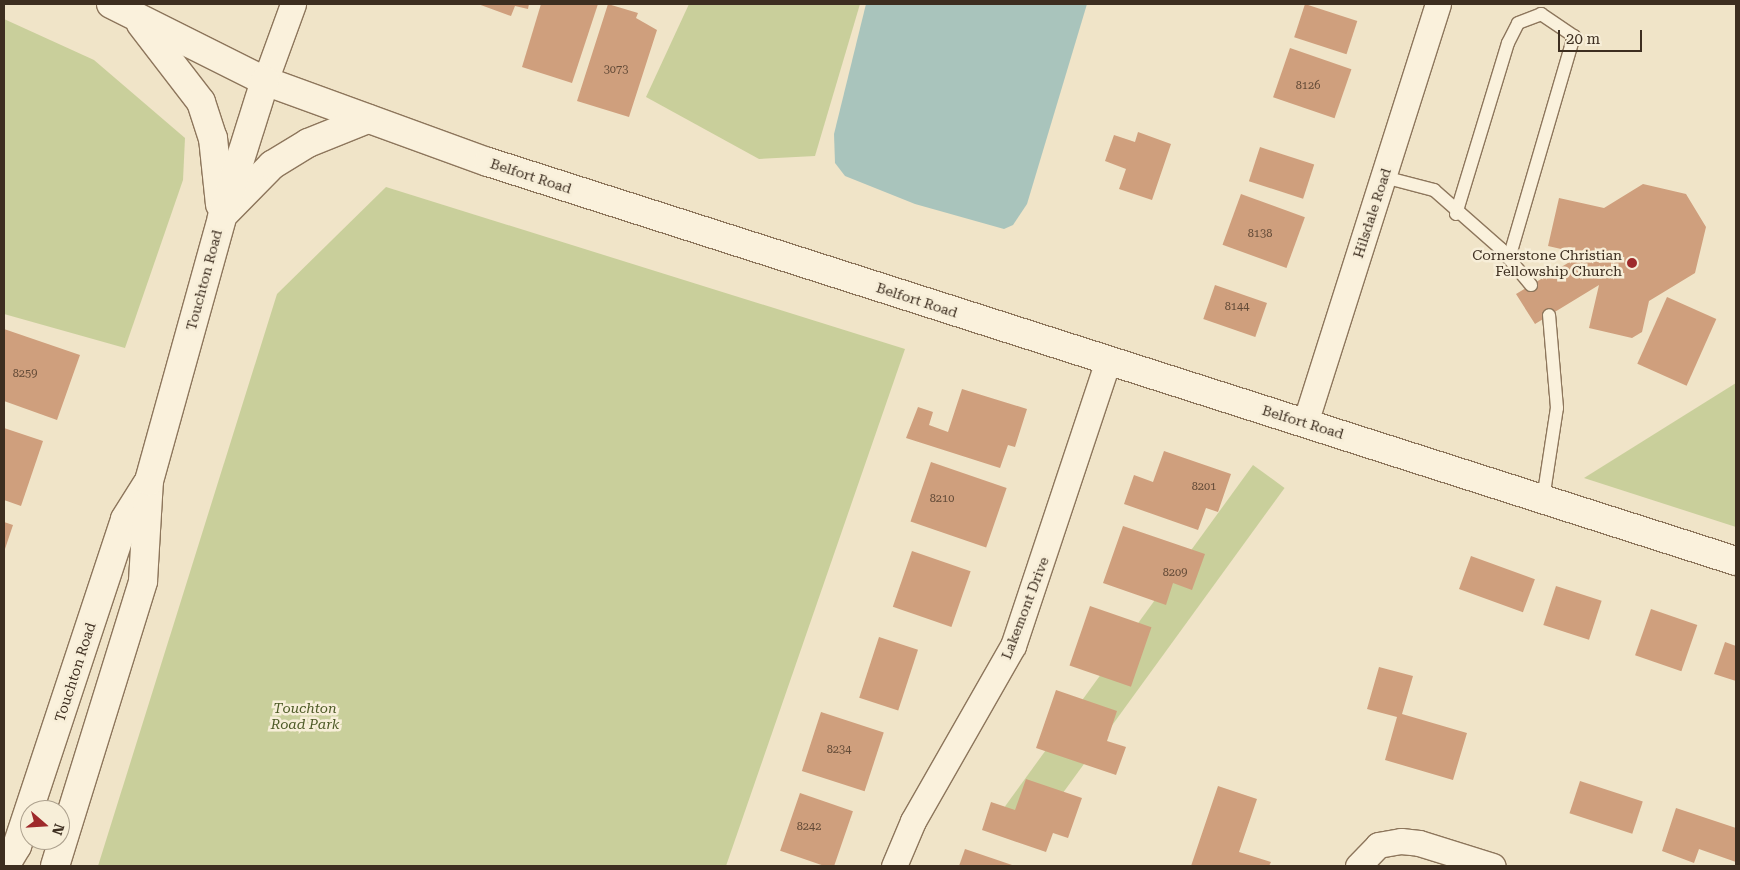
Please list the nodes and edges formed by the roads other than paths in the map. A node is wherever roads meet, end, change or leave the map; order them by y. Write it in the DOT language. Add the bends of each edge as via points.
graph roads {
  1 [pos="111,4"];
  2 [pos="292,4"];
  3 [pos="1438,4"];
  4 [pos="136,17"];
  5 [pos="265,81"];
  6 [pos="368,119"];
  7 [pos="1384,177"];
  8 [pos="1456,214"];
  9 [pos="222,217"];
  10 [pos="1509,258"];
  11 [pos="1531,285"];
  12 [pos="1549,315"];
  13 [pos="1108,361"];
  14 [pos="1305,423"];
  15 [pos="149,481"];
  16 [pos="1542,499"];
  17 [pos="1736,561"];
  18 [pos="5,866"];
  19 [pos="55,866"];
  20 [pos="894,866"];
  21 [pos="1358,866"];
  22 [pos="1493,866"];
  1 -- 4 [label="street, Belfort Road"];
  2 -- 5 [label="street"];
  3 -- 7 [label="street, Hilsdale Road"];
  4 -- 5 [label="street, Belfort Road"];
  4 -- 9 [label="street" via="201,102 213,138"];
  5 -- 6 [label="street, Belfort Road"];
  5 -- 9 [label="street, Touchton Road"];
  6 -- 9 [label="street" via="308,143 272,165"];
  6 -- 13 [label="street, Belfort Road" via="488,162"];
  7 -- 8 [label="lane" via="1434,190"];
  7 -- 14 [label="street, Hilsdale Road"];
  8 -- 10 [label="lane"];
  8 -- 10 [label="lane" via="1508,43 1518,24 1541,14 1574,36"];
  9 -- 15 [label="street, Touchton Road"];
  10 -- 11 [label="lane"];
  12 -- 16 [label="lane" via="1557,408"];
  13 -- 14 [label="street, Belfort Road"];
  13 -- 20 [label="street, Lakemont Drive" via="1013,646 913,821"];
  14 -- 16 [label="street, Belfort Road"];
  15 -- 18 [label="street, Touchton Road" via="125,519 17,846"];
  15 -- 19 [label="street, Touchton Road" via="143,581"];
  16 -- 17 [label="street, Belfort Road"];
  21 -- 22 [label="street" via="1378,845 1419,842"];
}
